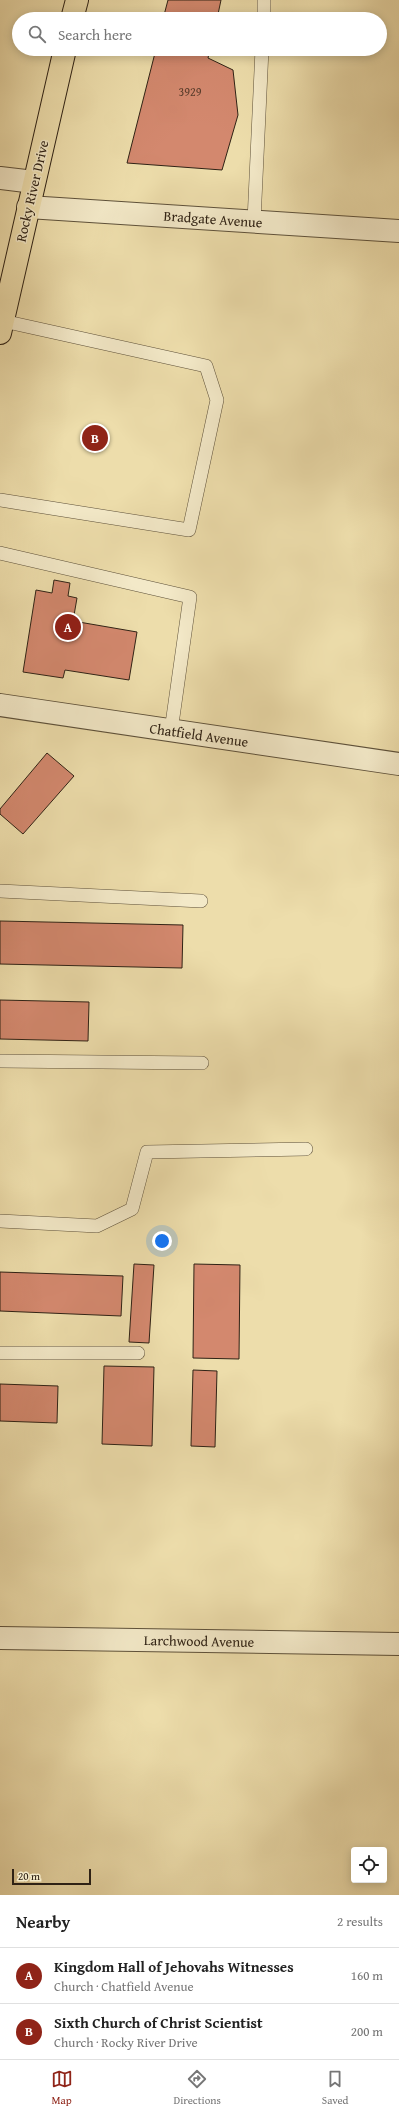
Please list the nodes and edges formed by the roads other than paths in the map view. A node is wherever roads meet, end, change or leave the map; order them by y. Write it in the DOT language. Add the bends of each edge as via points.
graph roads {
  1 [pos="77,0"];
  2 [pos="264,0"];
  3 [pos="74,12"];
  4 [pos="264,12"];
  5 [pos="63,56"];
  6 [pos="262,56"];
  7 [pos="0,178"];
  8 [pos="34,182"];
  9 [pos="28,206"];
  10 [pos="254,221"];
  11 [pos="399,231"];
  12 [pos="1,327"];
  13 [pos="0,500"];
  14 [pos="0,552"];
  15 [pos="0,705"];
  16 [pos="171,731"];
  17 [pos="399,764"];
  18 [pos="0,891"];
  19 [pos="201,901"];
  20 [pos="0,1061"];
  21 [pos="202,1063"];
  22 [pos="306,1149"];
  23 [pos="0,1221"];
  24 [pos="0,1353"];
  25 [pos="138,1353"];
  26 [pos="0,1638"];
  27 [pos="399,1644"];
  1 -- 3 [label="main road"];
  2 -- 4 [label="lane"];
  5 -- 8 [label="main road, Rocky River Drive"];
  6 -- 10 [label="lane"];
  7 -- 8 [label="street"];
  8 -- 9 [label="main road, Rocky River Drive"];
  9 -- 10 [label="street, Bradgate Avenue"];
  9 -- 12 [label="main road, Rocky River Drive"];
  10 -- 11 [label="street, Bradgate Avenue"];
  12 -- 13 [label="lane" via="206,366 217,400 189,530"];
  14 -- 16 [label="lane" via="190,597"];
  15 -- 16 [label="street, Chatfield Avenue"];
  16 -- 17 [label="street, Chatfield Avenue"];
  18 -- 19 [label="lane"];
  20 -- 21 [label="lane"];
  22 -- 23 [label="lane" via="147,1152 132,1209 97,1226"];
  24 -- 25 [label="lane"];
  26 -- 27 [label="street, Larchwood Avenue"];
}
